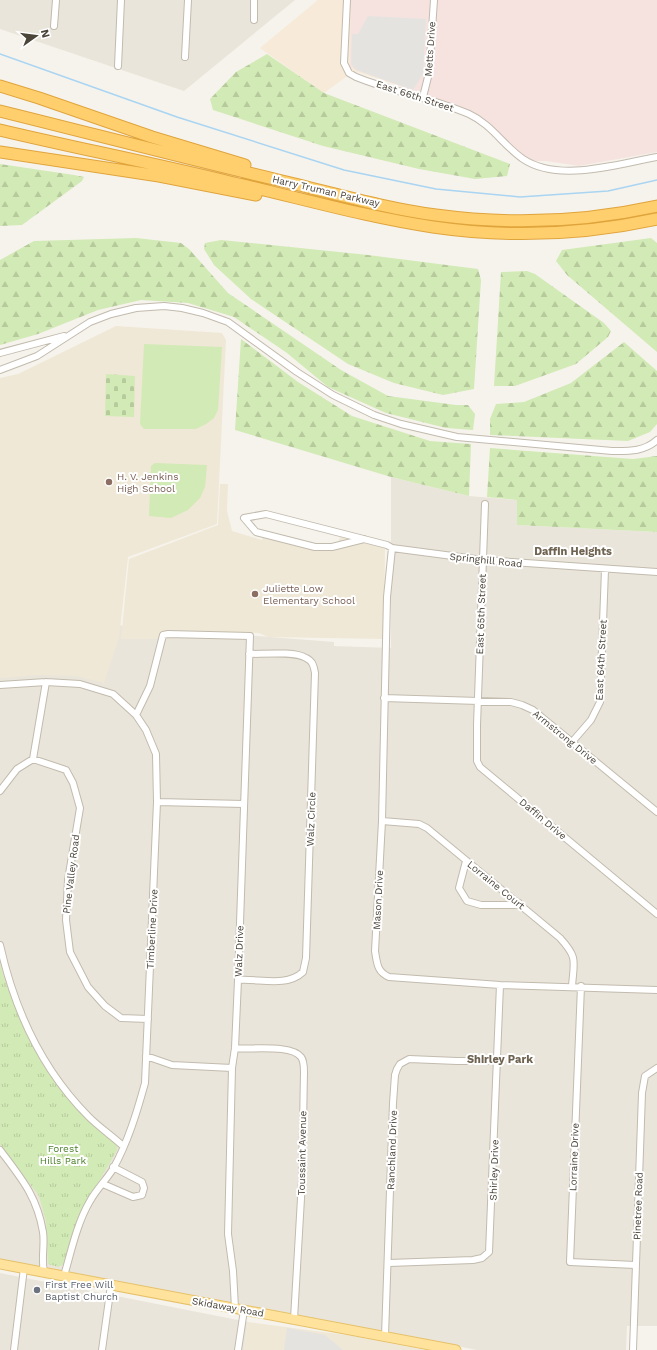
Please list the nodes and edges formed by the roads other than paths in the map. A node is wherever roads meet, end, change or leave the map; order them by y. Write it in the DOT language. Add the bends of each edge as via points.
graph roads {
  1 [pos="56,0"];
  2 [pos="121,0"];
  3 [pos="188,0"];
  4 [pos="254,0"];
  5 [pos="347,0"];
  6 [pos="434,0"];
  7 [pos="254,20"];
  8 [pos="54,26"];
  9 [pos="185,57"];
  10 [pos="118,66"];
  11 [pos="0,86"];
  12 [pos="423,97"];
  13 [pos="0,111"];
  14 [pos="0,130"];
  15 [pos="0,152"];
  16 [pos="657,157"];
  17 [pos="327,192"];
  18 [pos="657,206"];
  19 [pos="657,219"];
  20 [pos="464,231"];
  21 [pos="66,336"];
  22 [pos="0,353"];
  23 [pos="0,370"];
  24 [pos="657,440"];
  25 [pos="485,504"];
  26 [pos="364,539"];
  27 [pos="392,548"];
  28 [pos="483,560"];
  29 [pos="605,570"];
  30 [pos="657,572"];
  31 [pos="249,654"];
  32 [pos="46,682"];
  33 [pos="0,685"];
  34 [pos="384,698"];
  35 [pos="478,701"];
  36 [pos="136,715"];
  37 [pos="572,742"];
  38 [pos="33,759"];
  39 [pos="0,791"];
  40 [pos="157,802"];
  41 [pos="244,804"];
  42 [pos="657,812"];
  43 [pos="382,821"];
  44 [pos="466,861"];
  45 [pos="519,903"];
  46 [pos="657,914"];
  47 [pos="0,945"];
  48 [pos="238,980"];
  49 [pos="500,985"];
  50 [pos="572,986"];
  51 [pos="581,986"];
  52 [pos="657,990"];
  53 [pos="148,1019"];
  54 [pos="235,1048"];
  55 [pos="146,1056"];
  56 [pos="498,1060"];
  57 [pos="232,1068"];
  58 [pos="657,1068"];
  59 [pos="123,1146"];
  60 [pos="0,1150"];
  61 [pos="114,1167"];
  62 [pos="103,1184"];
  63 [pos="389,1263"];
  64 [pos="0,1264"];
  65 [pos="635,1266"];
  66 [pos="24,1268"];
  67 [pos="44,1272"];
  68 [pos="64,1276"];
  69 [pos="111,1286"];
  70 [pos="235,1308"];
  71 [pos="244,1310"];
  72 [pos="294,1319"];
  73 [pos="385,1336"];
  74 [pos="14,1350"];
  75 [pos="102,1350"];
  76 [pos="238,1350"];
  77 [pos="456,1350"];
  78 [pos="633,1350"];
  1 -- 8 [label="street"];
  2 -- 10 [label="street"];
  3 -- 9 [label="street"];
  4 -- 7 [label="street"];
  5 -- 12 [label="street, East 66th Street" via="344,57 350,73 364,80"];
  6 -- 12 [label="street, Metts Drive" via="429,74"];
  11 -- 17 [label="highway"];
  12 -- 16 [label="street, East 66th Street" via="471,115 522,158 544,168 561,171 600,168"];
  13 -- 17 [label="highway, Harry Truman Parkway"];
  14 -- 20 [label="highway, Harry Truman Parkway" via="402,222"];
  15 -- 20 [label="highway" via="159,176 359,218"];
  17 -- 18 [label="highway, Harry Truman Parkway" via="434,215 506,221 589,217"];
  19 -- 20 [label="highway, Harry Truman Parkway" via="613,227 548,233"];
  21 -- 22 [label="street"];
  21 -- 23 [label="street" via="37,356"];
  21 -- 24 [label="street" via="90,322 136,308 182,308 228,322 333,395 374,415 401,424 457,437 612,451 632,451 651,446"];
  25 -- 28 [label="street, East 65th Street"];
  26 -- 26 [label="street, Springhill Road" via="266,514 244,518 256,532 315,547 332,547"];
  26 -- 27 [label="street, Springhill Road"];
  27 -- 28 [label="street, Springhill Road"];
  27 -- 34 [label="street, Mason Drive" via="387,597"];
  28 -- 29 [label="street, Springhill Road"];
  28 -- 35 [label="street, East 65th Street"];
  29 -- 30 [label="street, Springhill Road"];
  29 -- 37 [label="street, East 64th Street" via="600,702 591,720"];
  31 -- 36 [label="street, Walz Drive" via="250,636 164,635 150,686"];
  31 -- 41 [label="street, Walz Drive"];
  31 -- 48 [label="street, Walz Circle" via="299,655 313,664 315,674 306,943 305,967 303,973 295,978 269,981"];
  32 -- 33 [label="street, Timberline Drive"];
  32 -- 36 [label="street, Timberline Drive" via="80,684 113,694"];
  32 -- 38 [label="street"];
  34 -- 35 [label="street, Armstrong Drive"];
  34 -- 43 [label="street, Mason Drive"];
  35 -- 37 [label="street, Armstrong Drive" via="522,705 533,710"];
  35 -- 46 [label="street, Daffin Drive" via="477,761 480,768"];
  36 -- 40 [label="street, Timberline Drive" via="146,730 156,754"];
  37 -- 42 [label="street, Armstrong Drive"];
  38 -- 39 [label="street" via="16,769"];
  38 -- 53 [label="street, Pine Valley Road" via="66,770 74,783 80,808 68,880 66,920 70,952 88,987 105,1006 122,1018"];
  40 -- 41 [label="street"];
  40 -- 53 [label="street, Timberline Drive"];
  41 -- 48 [label="street, Walz Drive"];
  43 -- 44 [label="street, Lorraine Court" via="419,824"];
  43 -- 49 [label="street, Mason Drive" via="375,951 377,967 381,974 389,977"];
  44 -- 45 [label="street, Lorraine Court"];
  44 -- 45 [label="street" via="459,888 467,901 481,905"];
  45 -- 50 [label="street, Lorraine Court" via="560,938 572,952"];
  47 -- 59 [label="street" via="16,1002 47,1064 90,1118"];
  48 -- 54 [label="street, Walz Drive"];
  49 -- 50 [label="street, Mason Drive"];
  49 -- 56 [label="street, Shirley Drive"];
  50 -- 51 [label="street, Mason Drive"];
  51 -- 52 [label="street, Mason Drive"];
  51 -- 65 [label="street, Lorraine Drive" via="570,1262"];
  53 -- 55 [label="street, Timberline Drive"];
  54 -- 57 [label="street, Walz Drive"];
  54 -- 72 [label="street, Toussaint Avenue" via="281,1049 295,1052 302,1058 302,1181"];
  55 -- 57 [label="street" via="172,1065"];
  55 -- 59 [label="street, Timberline Drive" via="142,1096"];
  56 -- 63 [label="street, Shirley Drive" via="489,1252 482,1258 473,1260"];
  56 -- 63 [label="street, Ranchland Drive" via="456,1061 418,1058 409,1059 396,1069"];
  57 -- 70 [label="street, Walz Drive" via="228,1234"];
  58 -- 65 [label="street, Pinetree Road" via="645,1076 642,1092"];
  59 -- 61 [label="street, Timberline Drive"];
  60 -- 67 [label="street" via="29,1189 43,1233"];
  61 -- 62 [label="street, Timberline Drive"];
  61 -- 62 [label="street" via="142,1182 142,1195 133,1197"];
  62 -- 68 [label="street, Timberline Drive" via="84,1213"];
  63 -- 73 [label="street, Ranchland Drive"];
  64 -- 66 [label="main road, Skidaway Road"];
  65 -- 78 [label="street, Pinetree Road"];
  66 -- 67 [label="main road, Skidaway Road"];
  66 -- 74 [label="street"];
  67 -- 68 [label="main road, Skidaway Road"];
  68 -- 69 [label="main road, Skidaway Road"];
  69 -- 70 [label="main road, Skidaway Road"];
  69 -- 75 [label="street"];
  70 -- 71 [label="main road, Skidaway Road"];
  71 -- 72 [label="main road, Skidaway Road"];
  71 -- 76 [label="street"];
  72 -- 73 [label="main road, Skidaway Road"];
  73 -- 77 [label="main road, Skidaway Road"];
}
